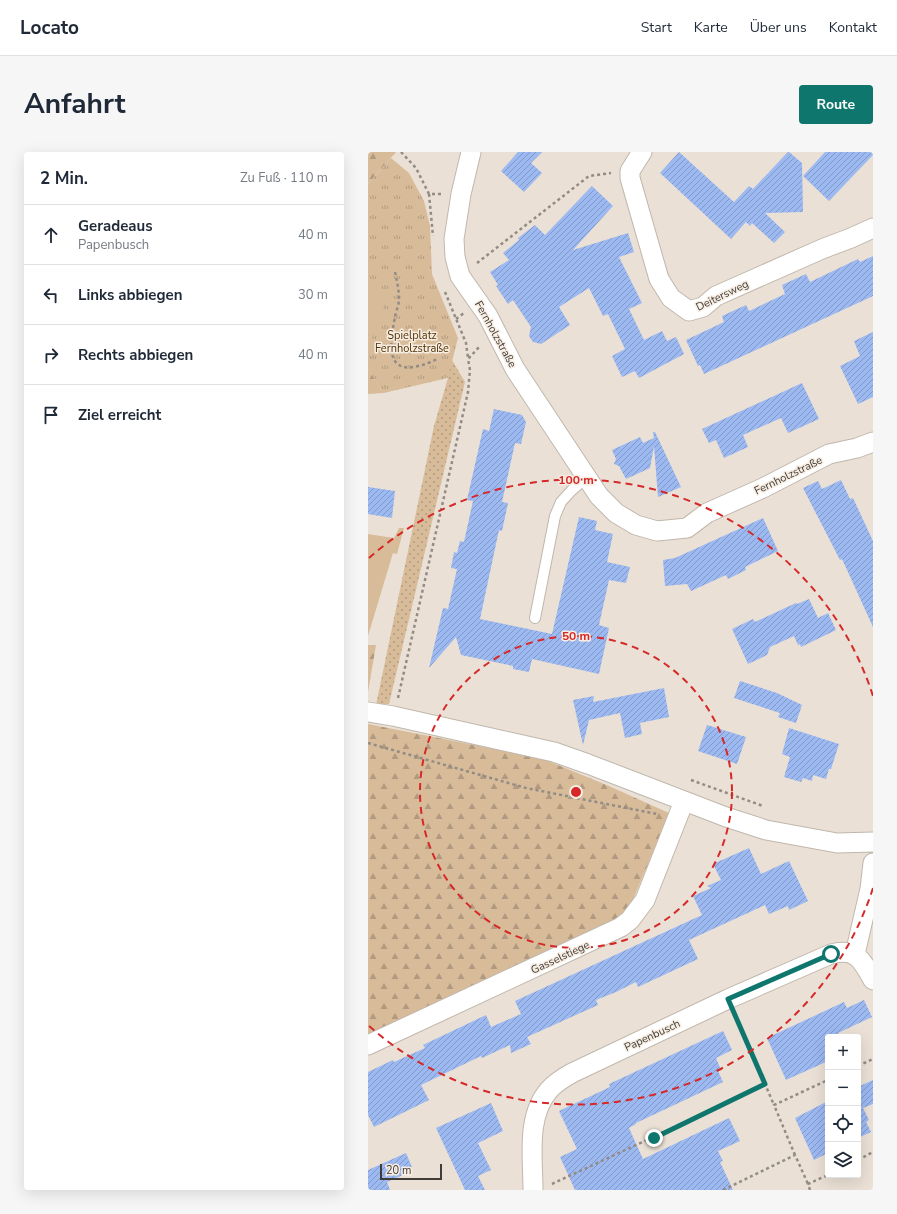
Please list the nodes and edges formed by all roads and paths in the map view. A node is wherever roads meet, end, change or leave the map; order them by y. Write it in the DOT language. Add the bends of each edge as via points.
graph roads {
  1 [pos="401,152"];
  2 [pos="471,152"];
  3 [pos="642,152"];
  4 [pos="630,171"];
  5 [pos="461,194"];
  6 [pos="873,228"];
  7 [pos="395,272"];
  8 [pos="460,276"];
  9 [pos="495,329"];
  10 [pos="438,359"];
  11 [pos="873,442"];
  12 [pos="587,477"];
  13 [pos="535,618"];
  14 [pos="368,712"];
  15 [pos="393,716"];
  16 [pos="368,743"];
  17 [pos="689,780"];
  18 [pos="684,801"];
  19 [pos="769,808"];
  20 [pos="873,842"];
  21 [pos="873,863"];
  22 [pos="855,954"];
  23 [pos="873,980"];
  24 [pos="728,999"];
  25 [pos="368,1045"];
  26 [pos="873,1059"];
  27 [pos="861,1065"];
  28 [pos="825,1081"];
  29 [pos="765,1084"];
  30 [pos="774,1105"];
  31 [pos="873,1152"];
  32 [pos="795,1155"];
  33 [pos="861,1158"];
  34 [pos="825,1176"];
  35 [pos="808,1184"];
  36 [pos="541,1188"];
  37 [pos="723,1190"];
  38 [pos="810,1190"];
  1 -- 5 [label="path" via="416,168 429,194"];
  2 -- 5 [label="street, Fernholzstraße"];
  3 -- 4 [label="street"];
  4 -- 6 [label="street, Deitersweg" via="635,198 659,280 671,298 689,311 703,307 716,296"];
  4 -- 8 [label="path" via="589,176"];
  5 -- 8 [label="street, Fernholzstraße" via="454,239"];
  7 -- 10 [label="path" via="399,301 390,342 392,354 398,365 403,367 417,367"];
  8 -- 9 [label="street, Fernholzstraße"];
  9 -- 12 [label="street, Fernholzstraße" via="516,369"];
  9 -- 15 [label="path" via="468,359 468,392"];
  11 -- 12 [label="street, Fernholzstraße" via="829,454 707,513 687,528 657,531 636,526 616,513 599,496"];
  12 -- 13 [label="lane" via="561,502 554,516"];
  14 -- 15 [label="street"];
  15 -- 18 [label="street" via="554,752"];
  16 -- 18 [label="path" via="526,788 659,814"];
  17 -- 19 [label="path"];
  18 -- 20 [label="street" via="766,830 837,843"];
  18 -- 25 [label="street, Gasselstiege" via="645,900 630,920 621,927"];
  21 -- 22 [label="street" via="870,889"];
  22 -- 23 [label="street"];
  22 -- 24 [label="street, Papenbusch" via="831,954"];
  24 -- 29 [label="path"];
  24 -- 36 [label="street, Papenbusch" via="572,1073 548,1090 534,1122"];
  26 -- 27 [label="path"];
  28 -- 30 [label="path"];
  29 -- 30 [label="path"];
  29 -- 36 [label="path"];
  30 -- 32 [label="path"];
  31 -- 33 [label="path"];
  32 -- 35 [label="path"];
  32 -- 37 [label="path"];
  34 -- 35 [label="path"];
  35 -- 38 [label="path"];
}
